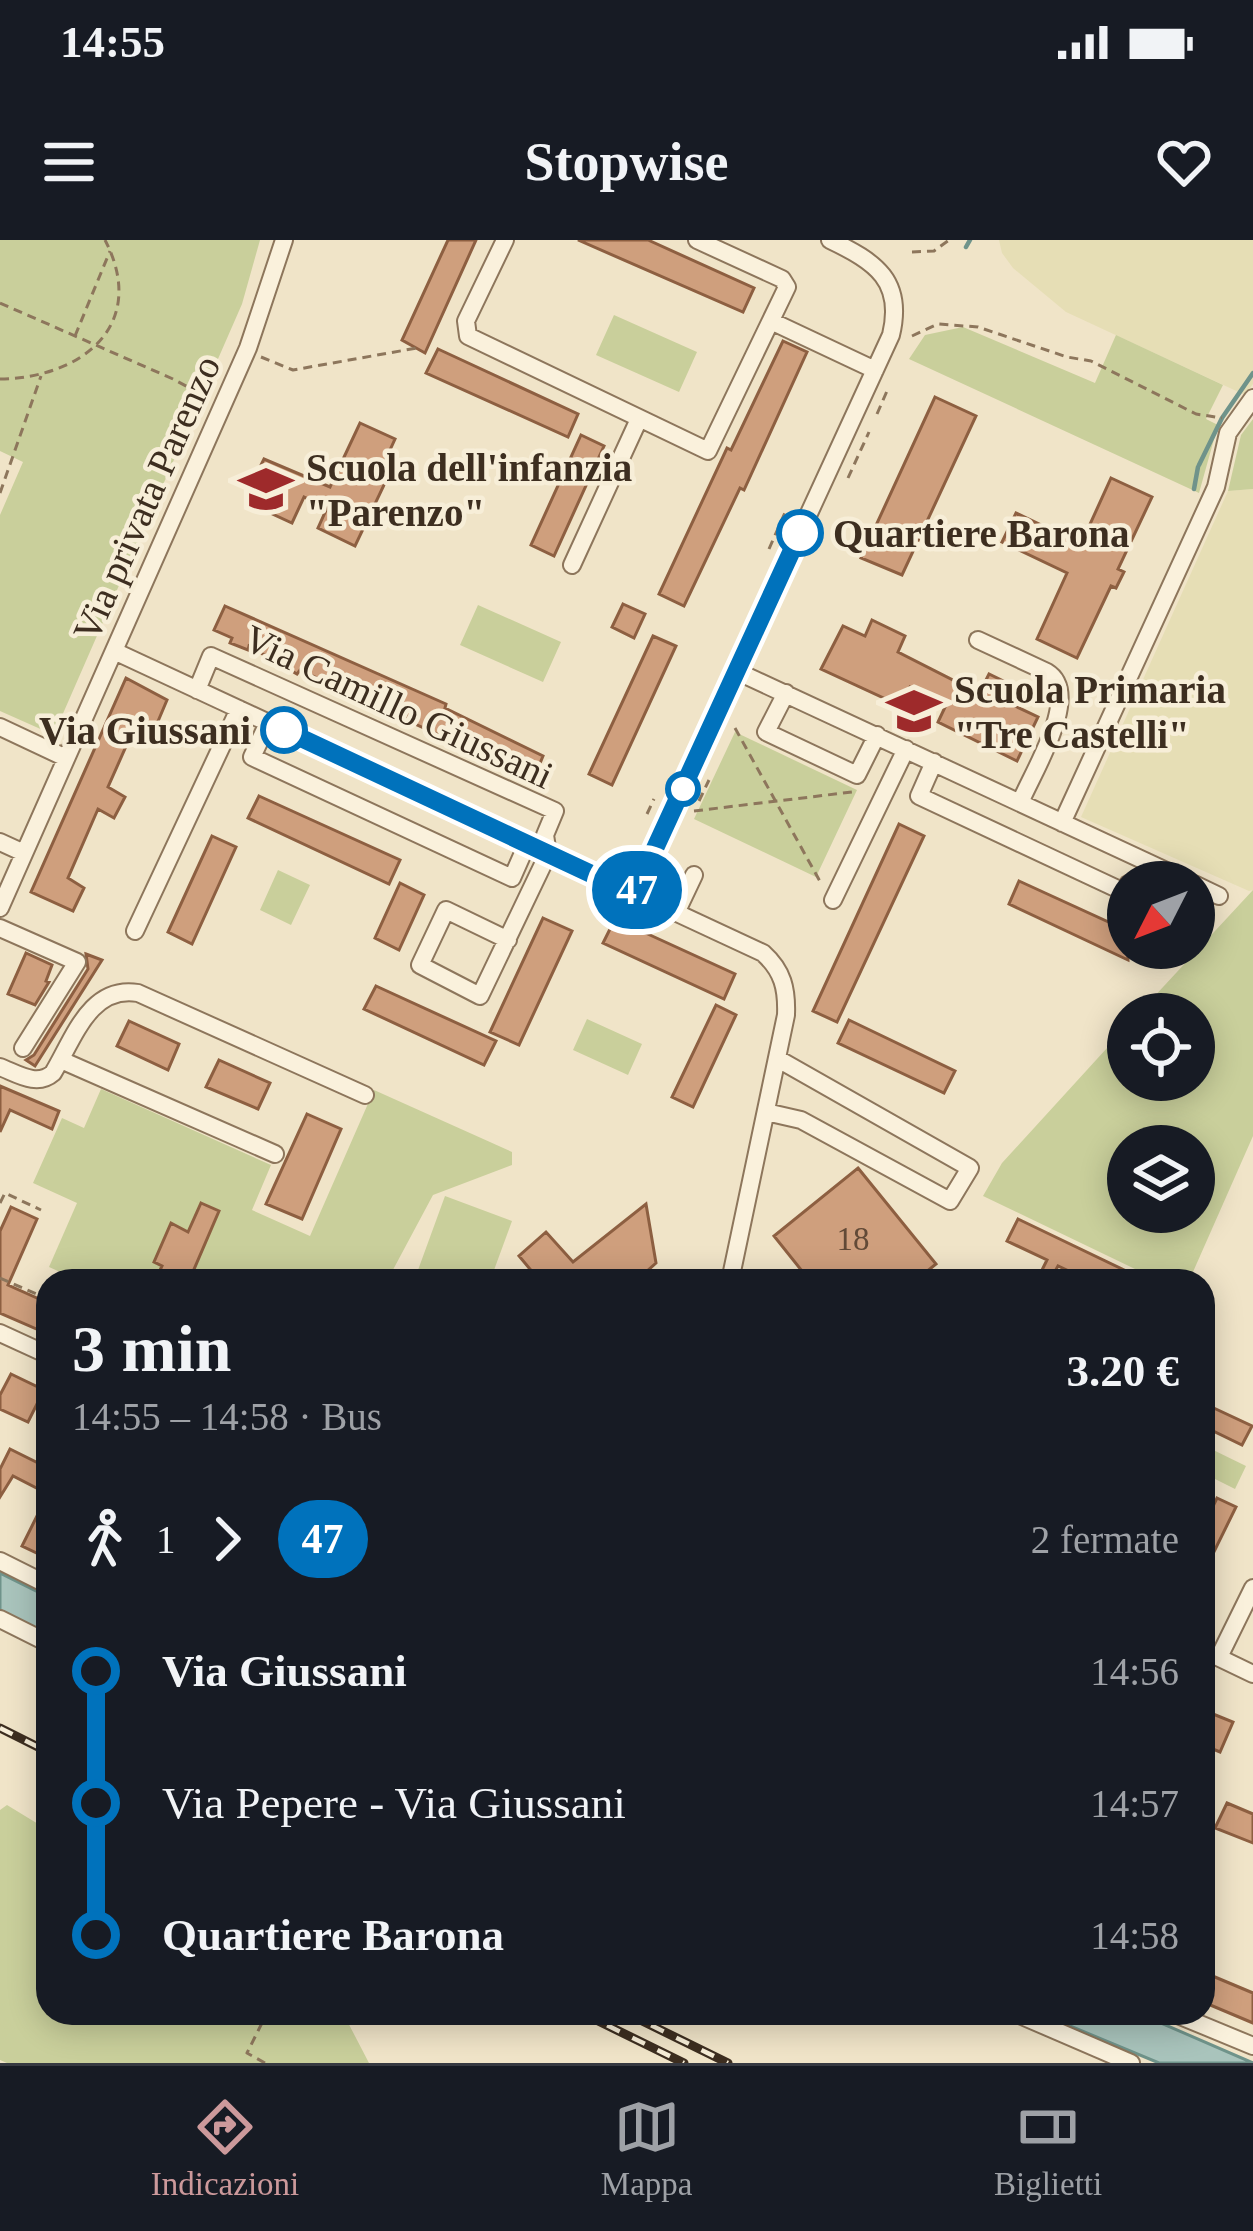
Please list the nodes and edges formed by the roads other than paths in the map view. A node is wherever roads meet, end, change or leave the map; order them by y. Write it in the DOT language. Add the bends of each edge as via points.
graph roads {
  1 [pos="282,240"];
  2 [pos="505,240"];
  3 [pos="697,240"];
  4 [pos="830,240"];
  5 [pos="773,322"];
  6 [pos="874,370"];
  7 [pos="1253,398"];
  8 [pos="639,419"];
  9 [pos="572,566"];
  10 [pos="978,640"];
  11 [pos="114,651"];
  12 [pos="736,671"];
  13 [pos="196,690"];
  14 [pos="786,693"];
  15 [pos="239,710"];
  16 [pos="268,723"];
  17 [pos="0,727"];
  18 [pos="877,735"];
  19 [pos="906,749"];
  20 [pos="66,758"];
  21 [pos="934,762"];
  22 [pos="1020,803"];
  23 [pos="1062,823"];
  24 [pos="0,842"];
  25 [pos="527,844"];
  26 [pos="24,854"];
  27 [pos="548,854"];
  28 [pos="1142,860"];
  29 [pos="694,875"];
  30 [pos="1107,884"];
  31 [pos="634,894"];
  32 [pos="1215,894"];
  33 [pos="1219,896"];
  34 [pos="831,898"];
  35 [pos="0,908"];
  36 [pos="676,913"];
  37 [pos="0,928"];
  38 [pos="135,931"];
  39 [pos="508,940"];
  40 [pos="23,1048"];
  41 [pos="778,1059"];
  42 [pos="61,1060"];
  43 [pos="0,1067"];
  44 [pos="364,1095"];
  45 [pos="766,1112"];
  46 [pos="275,1154"];
  47 [pos="733,1269"];
  48 [pos="0,1333"];
  49 [pos="36,1350"];
  50 [pos="0,1561"];
  51 [pos="36,1579"];
  52 [pos="1253,1588"];
  53 [pos="0,1619"];
  54 [pos="36,1637"];
  55 [pos="1215,1648"];
  56 [pos="1215,1656"];
  57 [pos="1253,1674"];
  58 [pos="1043,2025"];
  59 [pos="1201,2025"];
  60 [pos="1253,2047"];
  61 [pos="1131,2063"];
  1 -- 11 [label="street, Via privata Parenzo" via="248,348"];
  2 -- 8 [label="street" via="466,334"];
  3 -- 5 [label="street" via="784,280"];
  4 -- 6 [label="street" via="889,284 896,312"];
  5 -- 6 [label="street"];
  5 -- 8 [label="street" via="708,451"];
  6 -- 12 [label="street"];
  7 -- 23 [label="street" via="1228,433 1216,487"];
  8 -- 9 [label="street"];
  10 -- 22 [label="street" via="1047,672 1060,688 1061,707"];
  11 -- 13 [label="street, Via Camillo Giussani"];
  11 -- 20 [label="street, Via privata Parenzo"];
  12 -- 14 [label="street"];
  12 -- 31 [label="street"];
  13 -- 15 [label="street, Via Camillo Giussani"];
  13 -- 27 [label="street, Via Camillo Giussani" via="211,656 555,811 544,835"];
  14 -- 18 [label="street"];
  14 -- 18 [label="street" via="766,732 857,776"];
  15 -- 16 [label="street, Via Camillo Giussani"];
  15 -- 38 [label="street, Via Camillo Giussani"];
  16 -- 25 [label="street, Via Camillo Giussani"];
  16 -- 25 [label="street, Via Camillo Giussani" via="252,757 512,878"];
  17 -- 20 [label="street"];
  18 -- 19 [label="street"];
  19 -- 21 [label="street"];
  19 -- 34 [label="street"];
  20 -- 26 [label="street, Via privata Parenzo"];
  21 -- 22 [label="street"];
  21 -- 30 [label="street" via="919,796"];
  22 -- 23 [label="street"];
  23 -- 28 [label="street"];
  24 -- 26 [label="street"];
  25 -- 27 [label="street, Via Camillo Giussani"];
  26 -- 35 [label="street, Via privata Parenzo"];
  27 -- 31 [label="street, Via Camillo Giussani"];
  27 -- 39 [label="street, Via Camillo Giussani"];
  29 -- 36 [label="street"];
  31 -- 36 [label="street, Via Camillo Giussani"];
  32 -- 33 [label="street"];
  36 -- 41 [label="street, Via Camillo Giussani" via="763,953 785,986"];
  37 -- 40 [label="street" via="77,962"];
  39 -- 39 [label="street, Via Camillo Giussani" via="481,996 421,965 446,910"];
  41 -- 45 [label="street"];
  41 -- 45 [label="street" via="970,1168 950,1202 801,1120"];
  42 -- 43 [label="street" via="46,1079"];
  42 -- 44 [label="street" via="98,1000 121,990"];
  42 -- 46 [label="street"];
  45 -- 47 [label="street"];
  48 -- 49 [label="street"];
  50 -- 51 [label="street"];
  52 -- 55 [label="street"];
  53 -- 54 [label="street"];
  56 -- 57 [label="street"];
  58 -- 61 [label="street"];
  59 -- 60 [label="street"];
}
